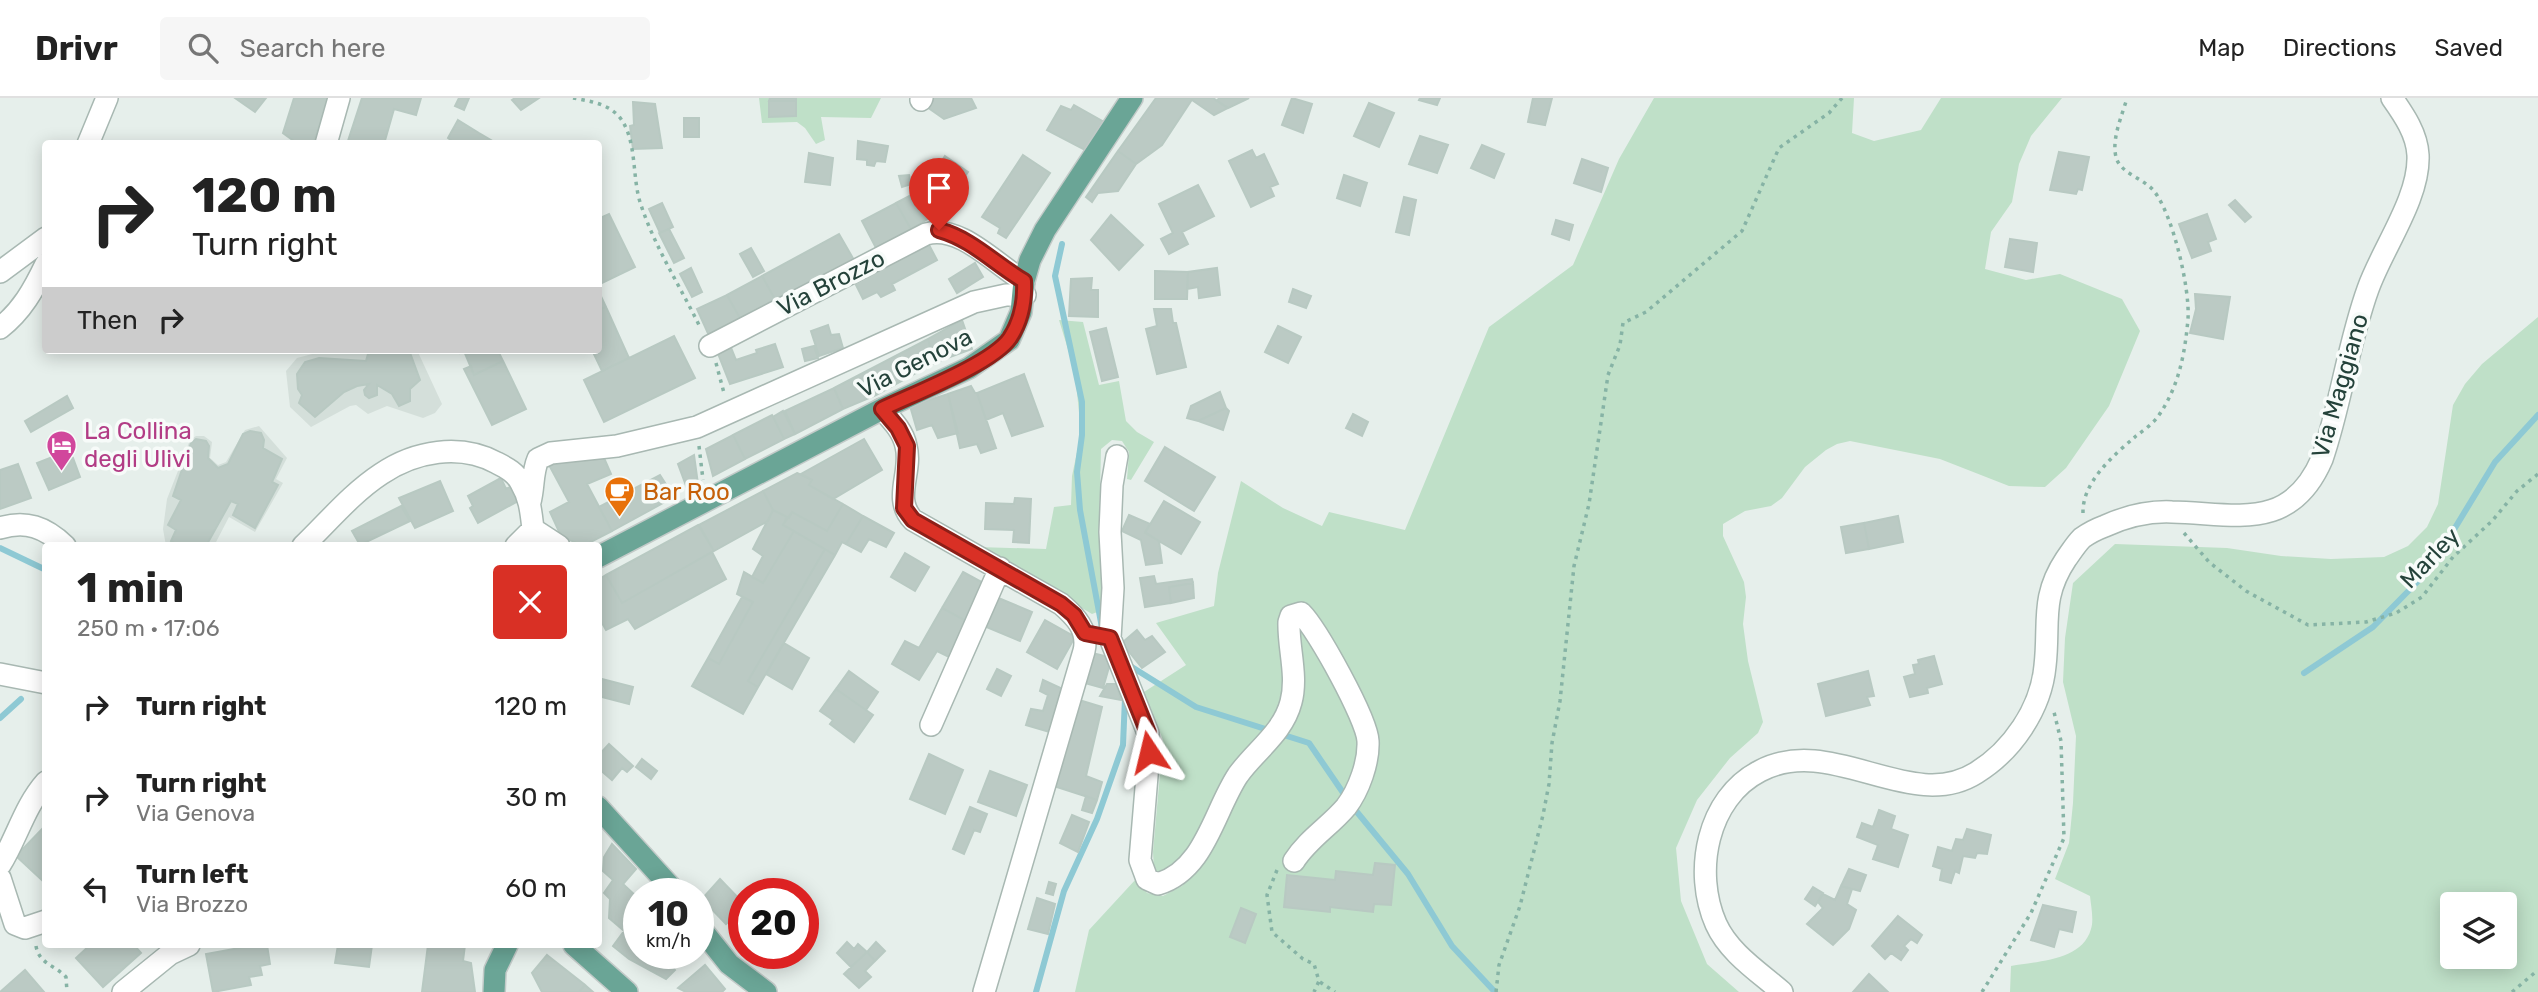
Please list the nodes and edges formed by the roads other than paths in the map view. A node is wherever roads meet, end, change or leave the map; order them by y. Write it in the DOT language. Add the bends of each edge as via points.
graph roads {
  1 [pos="107,98"];
  2 [pos="339,98"];
  3 [pos="1132,98"];
  4 [pos="2392,98"];
  5 [pos="90,140"];
  6 [pos="327,140"];
  7 [pos="42,241"];
  8 [pos="0,272"];
  9 [pos="42,273"];
  10 [pos="1024,288"];
  11 [pos="0,328"];
  12 [pos="710,346"];
  13 [pos="882,409"];
  14 [pos="1117,456"];
  15 [pos="530,502"];
  16 [pos="0,528"];
  17 [pos="533,529"];
  18 [pos="61,542"];
  19 [pos="307,542"];
  20 [pos="520,542"];
  21 [pos="553,542"];
  22 [pos="602,556"];
  23 [pos="1000,568"];
  24 [pos="1101,636"];
  25 [pos="0,674"];
  26 [pos="42,682"];
  27 [pos="931,725"];
  28 [pos="42,786"];
  29 [pos="602,811"];
  30 [pos="1294,861"];
  31 [pos="0,865"];
  32 [pos="0,878"];
  33 [pos="662,878"];
  34 [pos="39,924"];
  35 [pos="714,945"];
  36 [pos="183,948"];
  37 [pos="501,948"];
  38 [pos="577,948"];
  39 [pos="123,992"];
  40 [pos="494,992"];
  41 [pos="627,992"];
  42 [pos="766,992"];
  43 [pos="984,992"];
  44 [pos="1782,992"];
  1 -- 5 [label="street"];
  2 -- 6 [label="street"];
  3 -- 10 [label="main road, Via Genova" via="1045,230 1030,260"];
  4 -- 44 [label="street, Via Maggiano" via="2416,141 2417,174 2368,289 2329,438 2317,470 2299,494 2259,515 2169,511 2120,519 2085,536 2049,590 2045,668 2034,704 2017,737 1973,775 1939,785 1918,784 1803,760 1761,770 1726,802 1706,848 1710,904 1734,951"];
  7 -- 8 [label="street"];
  9 -- 11 [label="street" via="33,292"];
  10 -- 12 [label="street, Via Brozzo" via="962,237 939,230"];
  10 -- 13 [label="main road, Via Genova" via="1016,325 998,350"];
  10 -- 15 [label="street" via="974,302 697,427 617,446 551,453 538,459 533,469"];
  13 -- 22 [label="main road, Via Genova"];
  13 -- 23 [label="street" via="907,446 903,502 907,514"];
  14 -- 24 [label="street" via="1110,532 1113,588"];
  15 -- 17 [label="street"];
  15 -- 19 [label="street" via="511,470 488,458 433,452 382,473"];
  16 -- 18 [label="street" via="32,524"];
  17 -- 20 [label="street"];
  17 -- 21 [label="street"];
  23 -- 24 [label="street" via="1061,604"];
  23 -- 27 [label="street"];
  24 -- 30 [label="street" via="1148,733 1140,860 1147,880 1158,884 1177,876 1196,854 1236,778 1275,735 1288,712 1292,698 1289,621 1298,613 1304,616 1362,718 1368,741 1362,772 1346,806"];
  24 -- 43 [label="street" via="1084,651"];
  25 -- 26 [label="street"];
  28 -- 31 [label="street"];
  29 -- 33 [label="main road"];
  32 -- 34 [label="street" via="15,924 25,928"];
  35 -- 42 [label="main road" via="729,964"];
  36 -- 39 [label="street"];
  37 -- 40 [label="main road"];
  38 -- 41 [label="main road"];
}
